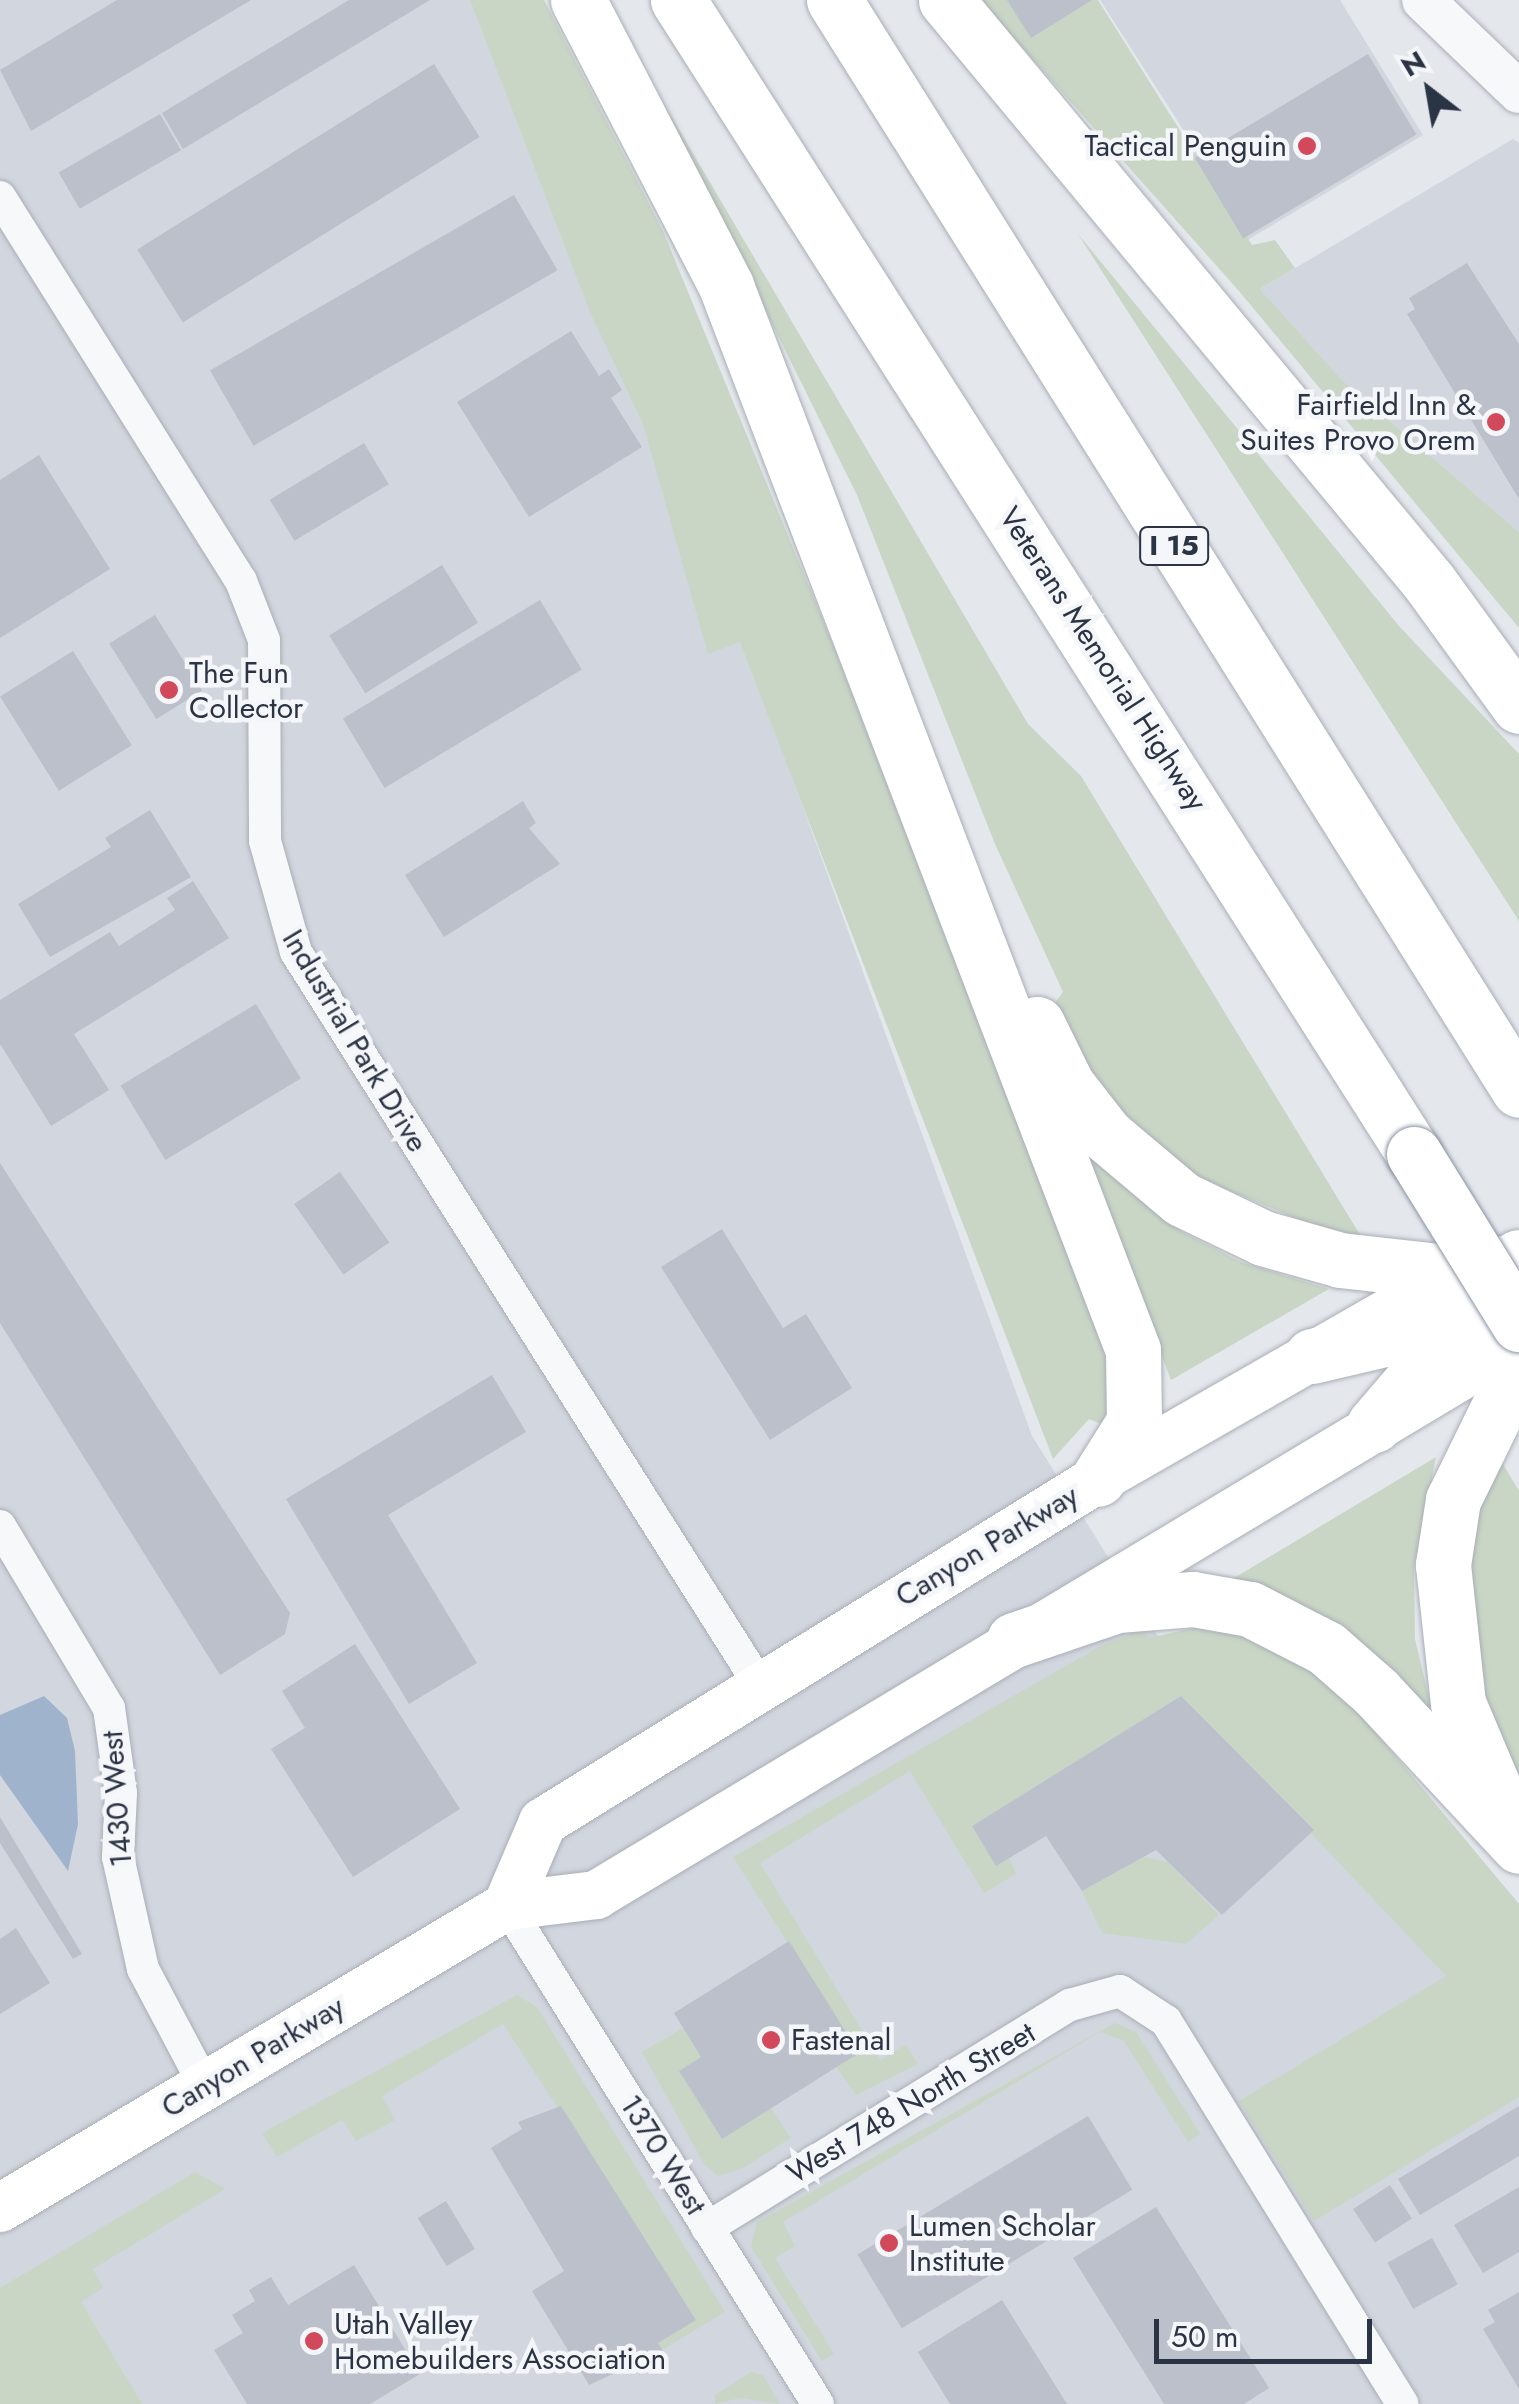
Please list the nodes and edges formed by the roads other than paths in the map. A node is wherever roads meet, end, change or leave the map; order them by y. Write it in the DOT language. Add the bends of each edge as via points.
graph roads {
  1 [pos="578,0"];
  2 [pos="678,0"];
  3 [pos="834,0"];
  4 [pos="946,0"];
  5 [pos="1422,0"];
  6 [pos="1519,92"];
  7 [pos="0,197"];
  8 [pos="1429,582"];
  9 [pos="1519,680"];
  10 [pos="1519,706"];
  11 [pos="925,797"];
  12 [pos="1519,1090"];
  13 [pos="1518,1264"];
  14 [pos="1457,1297"];
  15 [pos="1519,1324"];
  16 [pos="1519,1341"];
  17 [pos="1312,1356"];
  18 [pos="1519,1365"];
  19 [pos="1374,1425"];
  20 [pos="1098,1479"];
  21 [pos="0,1526"];
  22 [pos="1014,1640"];
  23 [pos="759,1684"];
  24 [pos="1519,1828"];
  25 [pos="1519,1846"];
  26 [pos="507,1906"];
  27 [pos="205,2086"];
  28 [pos="0,2208"];
  29 [pos="708,2228"];
  30 [pos="818,2404"];
  31 [pos="1403,2404"];
  1 -- 11 [label="highway" via="726,286"];
  2 -- 15 [label="highway, Veterans Memorial Highway, bridge"];
  3 -- 12 [label="highway, I 15"];
  4 -- 8 [label="highway"];
  5 -- 6 [label="street"];
  7 -- 23 [label="street, Industrial Park Drive" via="241,581 264,640 265,841 296,952"];
  8 -- 9 [label="highway"];
  8 -- 10 [label="highway"];
  11 -- 14 [label="highway" via="1067,1085 1144,1172 1263,1238"];
  11 -- 20 [label="highway" via="1046,1137 1133,1350 1134,1422"];
  13 -- 14 [label="highway"];
  14 -- 17 [label="highway"];
  14 -- 19 [label="highway"];
  16 -- 19 [label="main road, Canyon Parkway"];
  17 -- 20 [label="main road, Canyon Parkway"];
  18 -- 24 [label="highway" via="1453,1500 1443,1566 1458,1703 1479,1761"];
  19 -- 22 [label="main road, Canyon Parkway"];
  20 -- 23 [label="main road, Canyon Parkway"];
  21 -- 27 [label="street, 1430 West" via="109,1708 121,1793 118,1857 143,1969"];
  22 -- 25 [label="highway" via="1117,1605 1192,1599 1267,1616 1326,1648 1376,1692"];
  22 -- 26 [label="main road, Canyon Parkway" via="596,1895"];
  23 -- 26 [label="main road, Canyon Parkway" via="543,1822"];
  26 -- 27 [label="main road, Canyon Parkway"];
  26 -- 29 [label="street, 1370 West"];
  27 -- 28 [label="main road, Canyon Parkway"];
  29 -- 30 [label="street, 1370 West"];
  29 -- 31 [label="street, West 748 North Street" via="1070,2005 1120,1991 1166,2021"];
}
